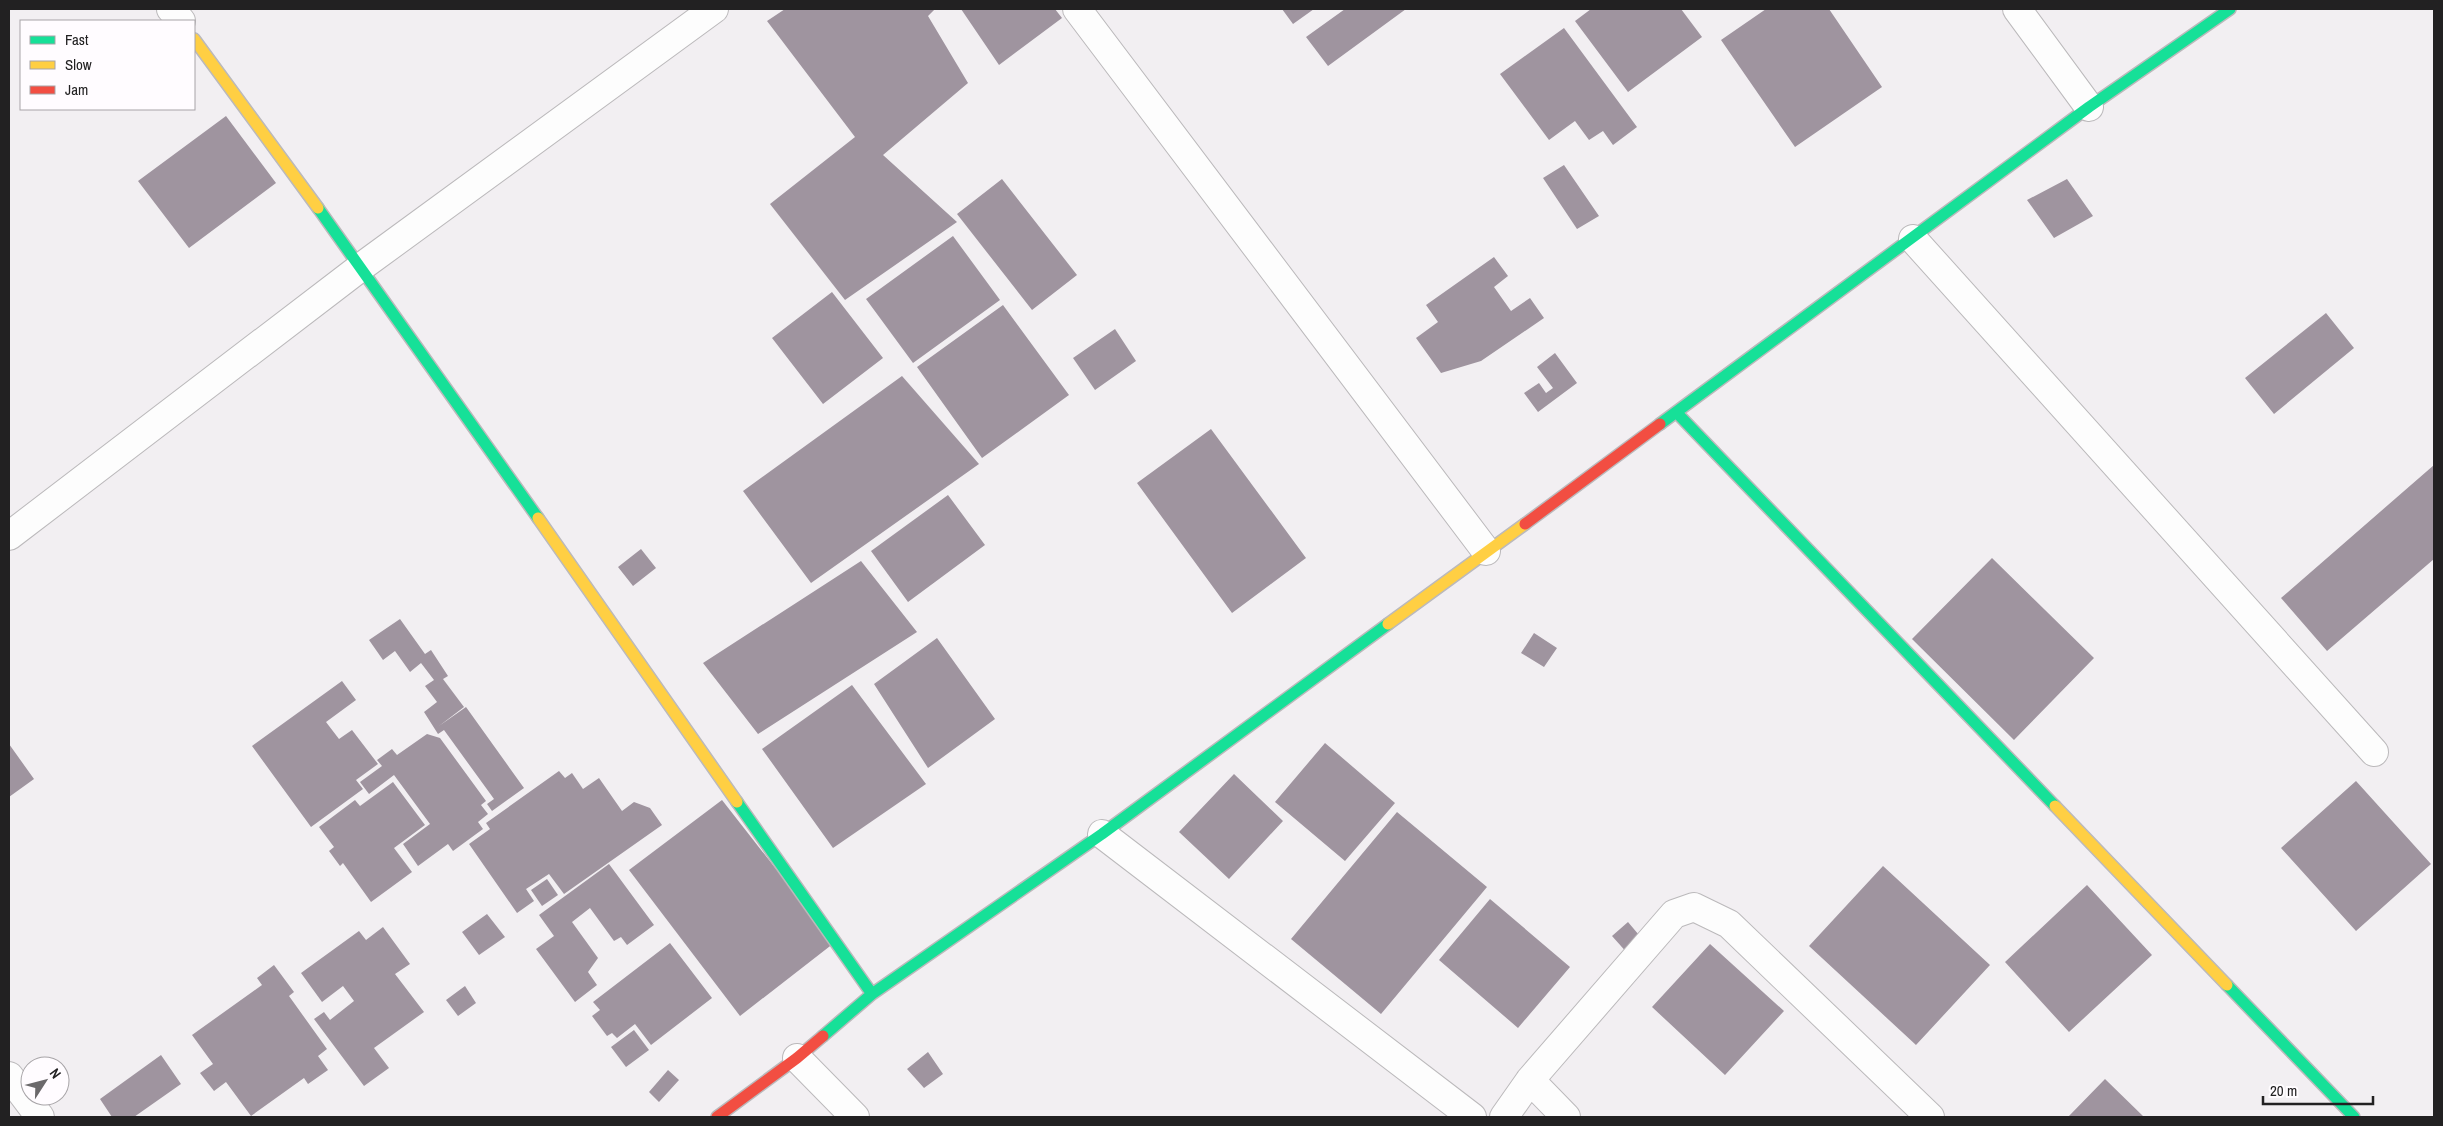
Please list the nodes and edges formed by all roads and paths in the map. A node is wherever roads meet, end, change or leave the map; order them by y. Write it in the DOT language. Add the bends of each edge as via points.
graph roads {
  1 [pos="172,9"];
  2 [pos="714,9"];
  3 [pos="1077,9"];
  4 [pos="2017,9"];
  5 [pos="2230,9"];
  6 [pos="180,20"];
  7 [pos="195,40"];
  8 [pos="2089,107"];
  9 [pos="1913,239"];
  10 [pos="361,267"];
  11 [pos="1676,412"];
  12 [pos="9,536"];
  13 [pos="1486,551"];
  14 [pos="2374,752"];
  15 [pos="1102,834"];
  16 [pos="872,994"];
  17 [pos="797,1058"];
  18 [pos="1530,1080"];
  19 [pos="13,1091"];
  20 [pos="40,1117"];
  21 [pos="717,1117"];
  22 [pos="855,1117"];
  23 [pos="1472,1117"];
  24 [pos="1504,1117"];
  25 [pos="1566,1117"];
  26 [pos="1930,1117"];
  27 [pos="2354,1117"];
  1 -- 6 [label="street"];
  2 -- 10 [label="street"];
  3 -- 13 [label="street"];
  4 -- 8 [label="street"];
  5 -- 8 [label="street"];
  7 -- 10 [label="street"];
  8 -- 9 [label="street"];
  9 -- 11 [label="street"];
  9 -- 14 [label="street"];
  10 -- 12 [label="street"];
  10 -- 16 [label="street"];
  11 -- 13 [label="street"];
  11 -- 27 [label="street"];
  13 -- 15 [label="street"];
  15 -- 16 [label="street"];
  15 -- 23 [label="street"];
  16 -- 17 [label="street"];
  17 -- 21 [label="street"];
  17 -- 22 [label="street"];
  18 -- 24 [label="street"];
  18 -- 25 [label="street"];
  18 -- 26 [label="street" via="1674,914 1694,908 1729,924"];
  19 -- 20 [label="street"];
}
